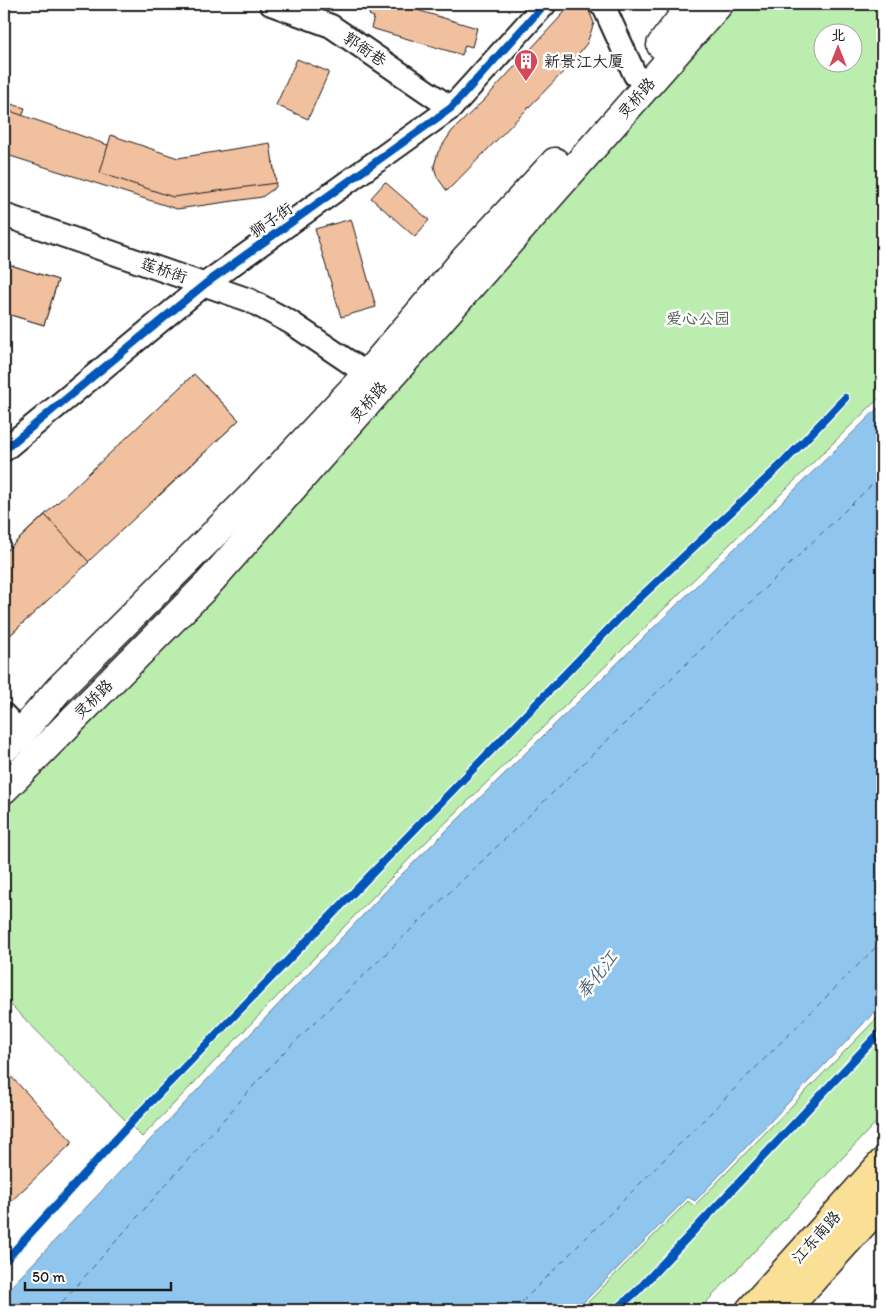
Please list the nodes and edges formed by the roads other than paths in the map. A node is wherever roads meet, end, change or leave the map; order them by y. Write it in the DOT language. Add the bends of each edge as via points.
graph roads {
  1 [pos="271,4"];
  2 [pos="544,4"];
  3 [pos="600,4"];
  4 [pos="692,4"];
  5 [pos="719,4"];
  6 [pos="635,75"];
  7 [pos="451,108"];
  8 [pos="4,215"];
  9 [pos="205,284"];
  10 [pos="367,374"];
  11 [pos="4,450"];
  12 [pos="10,732"];
  13 [pos="4,788"];
  14 [pos="882,1163"];
  15 [pos="882,1203"];
  16 [pos="750,1310"];
  17 [pos="785,1310"];
  1 -- 7 [label="street, 郭衙巷" via="331,26"];
  2 -- 7 [label="street, 狮子街"];
  3 -- 6 [label="street"];
  4 -- 6 [label="main road, 灵桥路"];
  5 -- 13 [label="main road, 灵桥路" via="207,585"];
  6 -- 10 [label="main road, 灵桥路" via="465,260"];
  7 -- 9 [label="street, 狮子街"];
  8 -- 9 [label="street, 莲桥街"];
  9 -- 10 [label="street, 莲桥街" via="249,300 290,322"];
  9 -- 11 [label="street, 狮子街"];
  10 -- 12 [label="main road, 灵桥路" via="260,488 59,689"];
  14 -- 16 [label="main road, 江东南路"];
  15 -- 17 [label="main road, 江东南路"];
}
